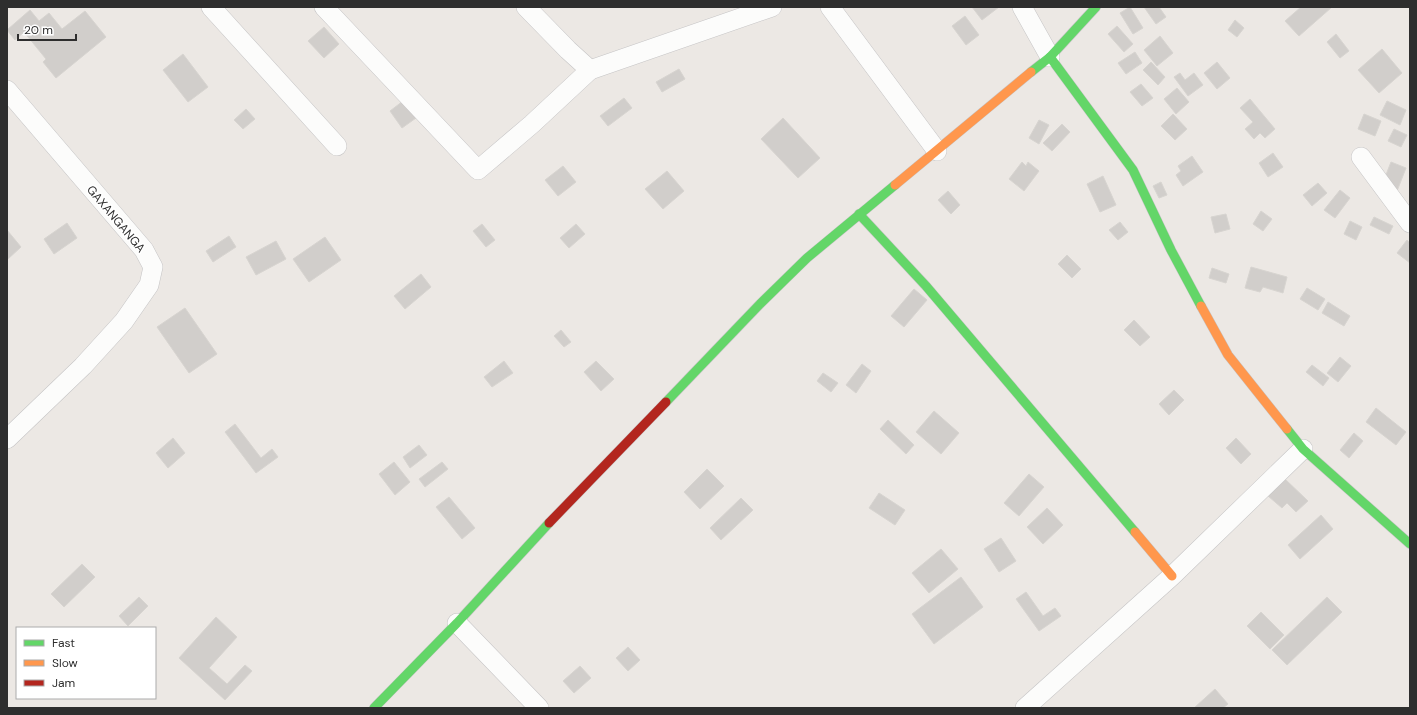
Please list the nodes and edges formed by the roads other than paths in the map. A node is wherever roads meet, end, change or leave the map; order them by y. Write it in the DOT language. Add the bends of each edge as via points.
graph roads {
  1 [pos="210,7"];
  2 [pos="324,7"];
  3 [pos="526,7"];
  4 [pos="772,7"];
  5 [pos="830,7"];
  6 [pos="1022,7"];
  7 [pos="1096,7"];
  8 [pos="1050,57"];
  9 [pos="590,70"];
  10 [pos="7,90"];
  11 [pos="337,146"];
  12 [pos="937,151"];
  13 [pos="1360,157"];
  14 [pos="859,214"];
  15 [pos="1410,223"];
  16 [pos="7,438"];
  17 [pos="1303,449"];
  18 [pos="1410,544"];
  19 [pos="1172,576"];
  20 [pos="456,623"];
  21 [pos="374,708"];
  22 [pos="539,708"];
  23 [pos="1025,708"];
  1 -- 11 [label="street"];
  2 -- 9 [label="street" via="478,170"];
  3 -- 9 [label="street"];
  4 -- 9 [label="street"];
  5 -- 12 [label="street"];
  6 -- 8 [label="street"];
  7 -- 8 [label="street"];
  8 -- 12 [label="street"];
  8 -- 17 [label="street" via="1133,170 1171,250 1228,355"];
  10 -- 16 [label="street, GAXANGANGA" via="144,250 153,267 148,285 124,321 83,366"];
  12 -- 14 [label="street"];
  13 -- 15 [label="street"];
  14 -- 19 [label="street" via="926,286"];
  14 -- 20 [label="street" via="806,258 760,304"];
  17 -- 18 [label="street"];
  17 -- 19 [label="street"];
  19 -- 23 [label="street"];
  20 -- 21 [label="street"];
  20 -- 22 [label="street"];
}
